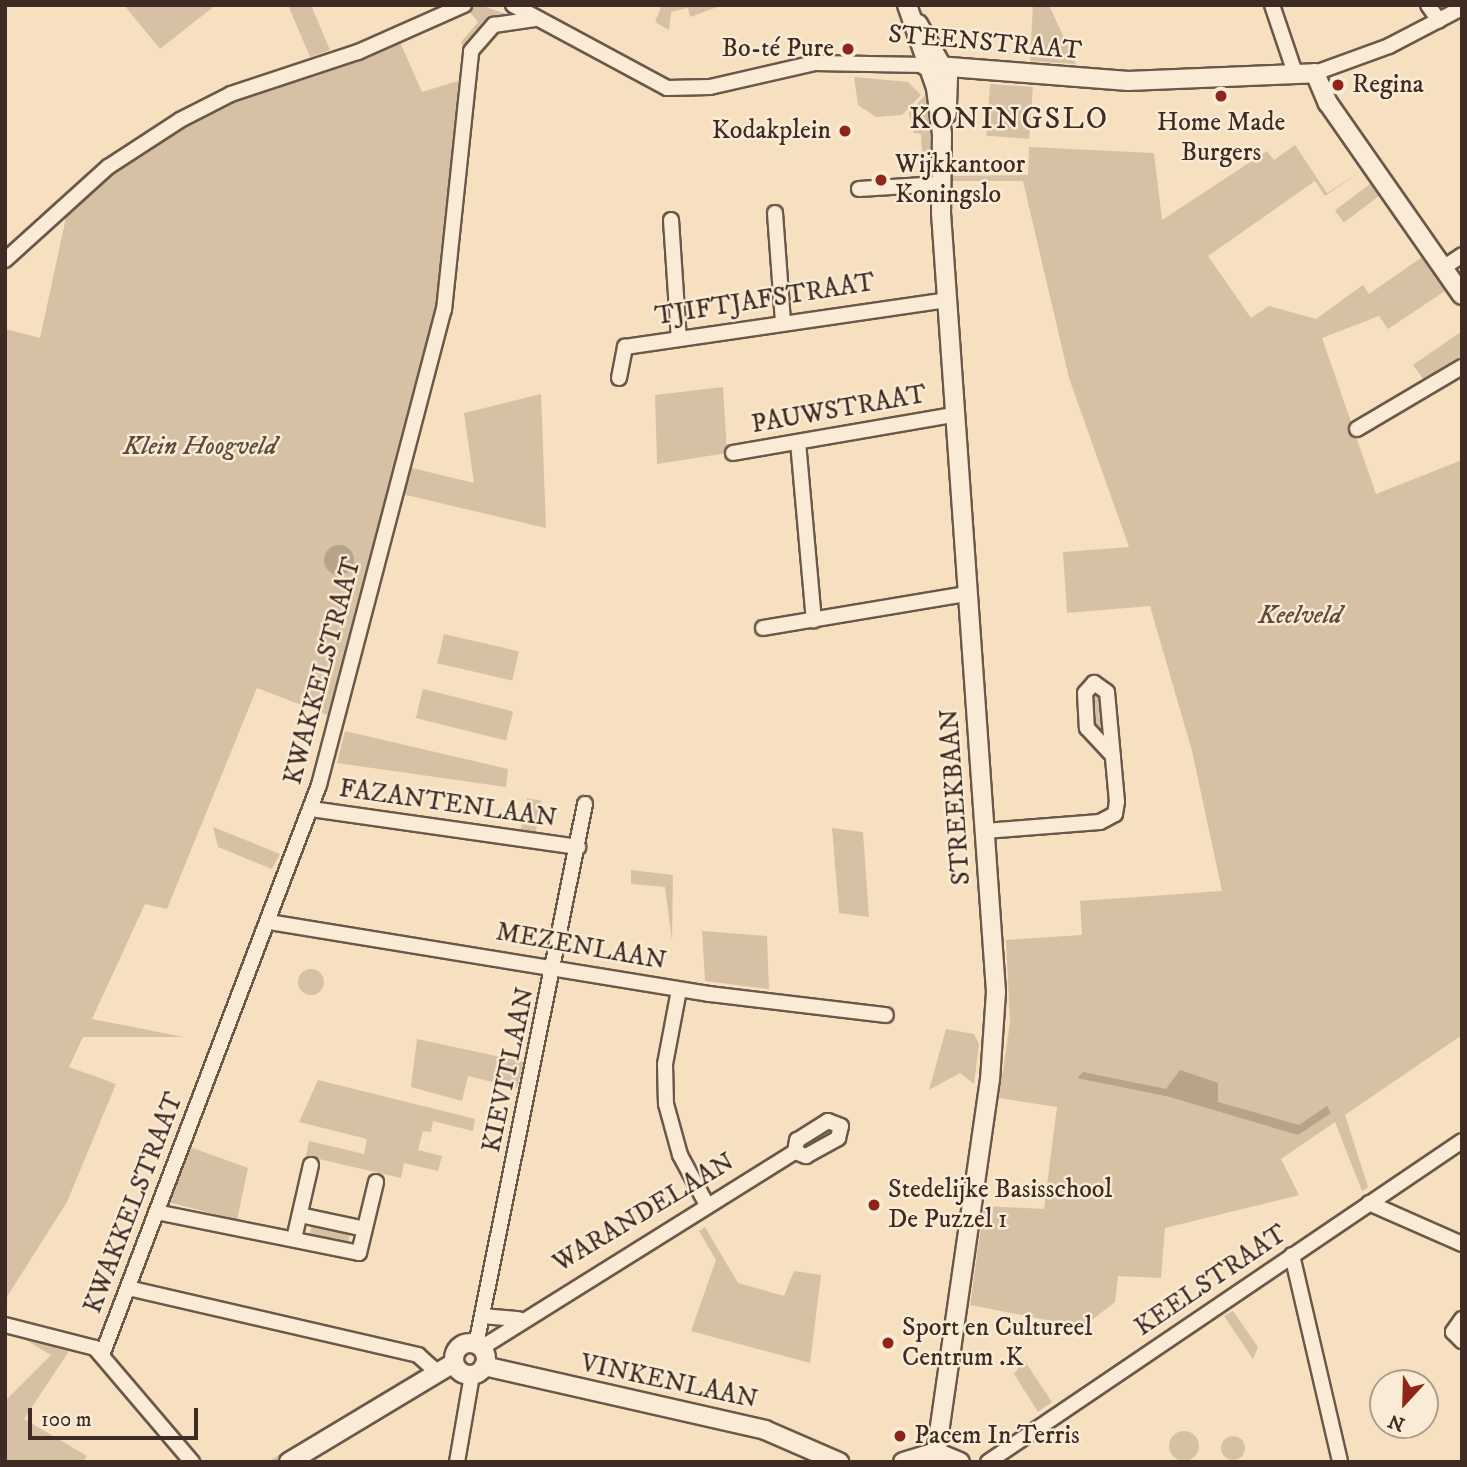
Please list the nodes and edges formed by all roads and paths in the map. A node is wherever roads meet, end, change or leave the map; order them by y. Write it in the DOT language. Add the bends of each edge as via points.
graph roads {
  1 [pos="464,5"];
  2 [pos="513,5"];
  3 [pos="1272,5"];
  4 [pos="1428,5"];
  5 [pos="1462,8"];
  6 [pos="909,10"];
  7 [pos="535,19"];
  8 [pos="1439,21"];
  9 [pos="933,66"];
  10 [pos="1295,73"];
  11 [pos="1315,73"];
  12 [pos="940,184"];
  13 [pos="859,189"];
  14 [pos="775,213"];
  15 [pos="671,220"];
  16 [pos="1462,255"];
  17 [pos="5,260"];
  18 [pos="1443,268"];
  19 [pos="1462,295"];
  20 [pos="947,300"];
  21 [pos="783,321"];
  22 [pos="680,339"];
  23 [pos="1462,366"];
  24 [pos="620,378"];
  25 [pos="954,415"];
  26 [pos="1357,429"];
  27 [pos="798,442"];
  28 [pos="733,453"];
  29 [pos="967,594"];
  30 [pos="814,620"];
  31 [pos="763,628"];
  32 [pos="1113,756"];
  33 [pos="585,804"];
  34 [pos="311,809"];
  35 [pos="985,831"];
  36 [pos="578,847"];
  37 [pos="269,922"];
  38 [pos="556,965"];
  39 [pos="679,990"];
  40 [pos="886,1015"];
  41 [pos="1462,1140"];
  42 [pos="796,1152"];
  43 [pos="311,1165"];
  44 [pos="376,1182"];
  45 [pos="1369,1203"];
  46 [pos="707,1205"];
  47 [pos="156,1212"];
  48 [pos="300,1214"];
  49 [pos="365,1229"];
  50 [pos="294,1239"];
  51 [pos="1462,1244"];
  52 [pos="1292,1255"];
  53 [pos="128,1288"];
  54 [pos="482,1316"];
  55 [pos="521,1319"];
  56 [pos="1462,1319"];
  57 [pos="5,1325"];
  58 [pos="1462,1341"];
  59 [pos="102,1355"];
  60 [pos="478,1358"];
  61 [pos="454,1363"];
  62 [pos="436,1371"];
  63 [pos="936,1452"];
  64 [pos="192,1462"];
  65 [pos="289,1462"];
  66 [pos="457,1462"];
  67 [pos="839,1462"];
  68 [pos="903,1462"];
  69 [pos="960,1462"];
  70 [pos="988,1462"];
  71 [pos="1340,1462"];
  1 -- 17 [label="street" via="358,52 231,94 180,120 108,167"];
  2 -- 7 [label="street, STEENSTRAAT"];
  3 -- 10 [label="street"];
  4 -- 8 [label="street"];
  5 -- 8 [label="street, STEENSTRAAT"];
  6 -- 9 [label="street, STREEKBAAN"];
  7 -- 9 [label="street, STEENSTRAAT" via="644,80 677,89 815,63"];
  7 -- 34 [label="street, KWAKKELSTRAAT" via="490,27 468,60 444,310"];
  8 -- 11 [label="street, STEENSTRAAT"];
  9 -- 10 [label="street, STEENSTRAAT" via="1128,81"];
  9 -- 12 [label="street, STREEKBAAN" via="942,134"];
  10 -- 11 [label="street, STEENSTRAAT"];
  11 -- 18 [label="street" via="1328,103"];
  12 -- 13 [label="street"];
  12 -- 20 [label="street, STREEKBAAN"];
  14 -- 21 [label="street"];
  15 -- 22 [label="street"];
  16 -- 18 [label="street"];
  18 -- 19 [label="street"];
  20 -- 21 [label="street, TJIFTJAFSTRAAT"];
  20 -- 25 [label="street, STREEKBAAN"];
  21 -- 22 [label="street, TJIFTJAFSTRAAT"];
  22 -- 24 [label="street, TJIFTJAFSTRAAT" via="622,349"];
  23 -- 26 [label="street"];
  25 -- 27 [label="street, PAUWSTRAAT"];
  25 -- 29 [label="street, STREEKBAAN"];
  27 -- 28 [label="street, PAUWSTRAAT"];
  27 -- 30 [label="street"];
  29 -- 30 [label="street"];
  29 -- 35 [label="street, STREEKBAAN"];
  30 -- 31 [label="street"];
  32 -- 35 [label="street" via="1117,808 1106,821"];
  33 -- 36 [label="street, KIEVITLAAN"];
  34 -- 36 [label="street, FAZANTENLAAN"];
  34 -- 37 [label="street, KWAKKELSTRAAT"];
  35 -- 63 [label="street, STREEKBAAN" via="995,1028"];
  36 -- 38 [label="street, KIEVITLAAN"];
  37 -- 38 [label="street, MEZENLAAN"];
  37 -- 47 [label="street, KWAKKELSTRAAT"];
  38 -- 39 [label="street, MEZENLAAN"];
  38 -- 54 [label="street, KIEVITLAAN"];
  39 -- 40 [label="street, MEZENLAAN"];
  39 -- 46 [label="street" via="665,1064 666,1104 680,1155"];
  41 -- 45 [label="street, KEELSTRAAT"];
  42 -- 46 [label="street, WARANDELAAN"];
  43 -- 48 [label="street"];
  44 -- 49 [label="street"];
  45 -- 51 [label="street"];
  45 -- 52 [label="street, KEELSTRAAT"];
  46 -- 55 [label="street, WARANDELAAN"];
  47 -- 50 [label="street"];
  47 -- 53 [label="street, KWAKKELSTRAAT"];
  48 -- 49 [label="street"];
  48 -- 50 [label="street"];
  49 -- 50 [label="street" via="359,1253"];
  52 -- 70 [label="street, KEELSTRAAT"];
  52 -- 71 [label="street"];
  53 -- 59 [label="street, KWAKKELSTRAAT"];
  53 -- 62 [label="street" via="418,1355"];
  54 -- 55 [label="street"];
  54 -- 60 [label="street, KIEVITLAAN"];
  55 -- 60 [label="street, WARANDELAAN"];
  56 -- 58 [label="street" via="1453,1332"];
  57 -- 59 [label="street" via="88,1344"];
  59 -- 64 [label="street"];
  60 -- 61 [label="street"];
  60 -- 61 [label="street, WARANDELAAN" via="460,1347"];
  60 -- 66 [label="street, KIEVITLAAN"];
  60 -- 67 [label="street, VINKENLAAN" via="765,1430"];
  61 -- 62 [label="street, WARANDELAAN"];
  62 -- 65 [label="street, WARANDELAAN"];
  63 -- 68 [label="street"];
  63 -- 69 [label="street"];
}
